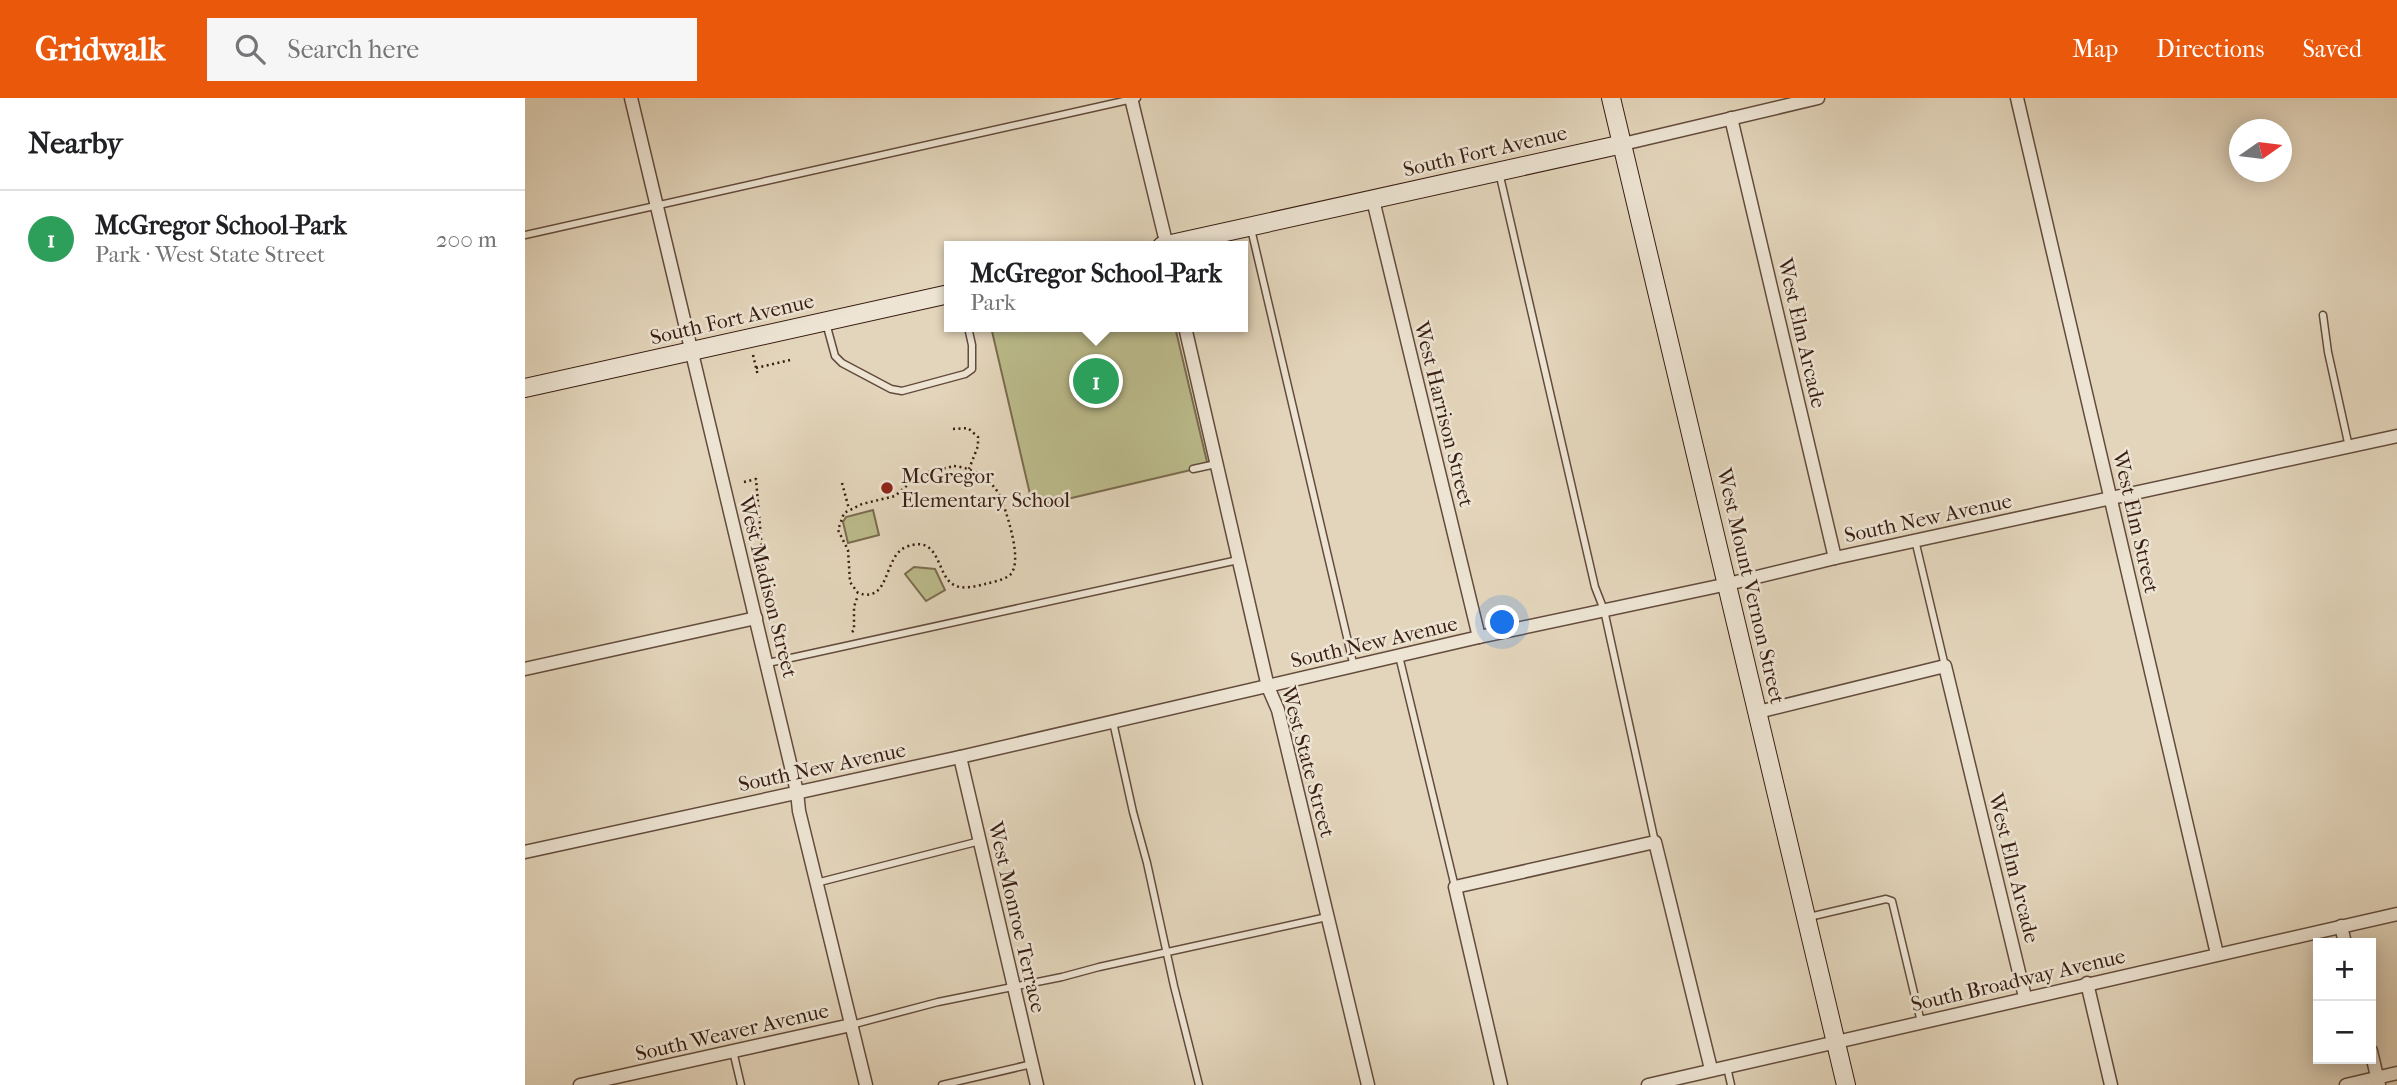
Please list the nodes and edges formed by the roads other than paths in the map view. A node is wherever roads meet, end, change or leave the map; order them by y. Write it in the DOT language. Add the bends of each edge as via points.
graph roads {
  1 [pos="631,98"];
  2 [pos="1133,98"];
  3 [pos="1611,98"];
  4 [pos="1818,98"];
  5 [pos="2017,98"];
  6 [pos="1731,118"];
  7 [pos="1623,144"];
  8 [pos="1499,172"];
  9 [pos="1373,200"];
  10 [pos="657,205"];
  11 [pos="1250,227"];
  12 [pos="525,235"];
  13 [pos="1164,241"];
  14 [pos="1187,241"];
  15 [pos="944,295"];
  16 [pos="2323,315"];
  17 [pos="826,321"];
  18 [pos="969,332"];
  19 [pos="1186,332"];
  20 [pos="691,352"];
  21 [pos="525,388"];
  22 [pos="2397,436"];
  23 [pos="2349,447"];
  24 [pos="1216,464"];
  25 [pos="1193,469"];
  26 [pos="2110,498"];
  27 [pos="1915,540"];
  28 [pos="1836,558"];
  29 [pos="1238,561"];
  30 [pos="1728,584"];
  31 [pos="1604,610"];
  32 [pos="756,618"];
  33 [pos="1479,637"];
  34 [pos="1399,656"];
  35 [pos="768,663"];
  36 [pos="1945,666"];
  37 [pos="1354,667"];
  38 [pos="525,669"];
  39 [pos="1268,687"];
  40 [pos="1758,712"];
  41 [pos="1113,722"];
  42 [pos="960,757"];
  43 [pos="797,792"];
  44 [pos="980,841"];
  45 [pos="1655,842"];
  46 [pos="525,852"];
  47 [pos="816,883"];
  48 [pos="1455,887"];
  49 [pos="2397,914"];
  50 [pos="1328,917"];
  51 [pos="1807,917"];
  52 [pos="2341,926"];
  53 [pos="2344,938"];
  54 [pos="1166,951"];
  55 [pos="2217,954"];
  56 [pos="2087,983"];
  57 [pos="1014,987"];
  58 [pos="2025,997"];
  59 [pos="1921,1022"];
  60 [pos="851,1025"];
  61 [pos="1836,1042"];
  62 [pos="733,1051"];
  63 [pos="1032,1064"];
  64 [pos="2374,1064"];
  65 [pos="1726,1066"];
  66 [pos="1711,1069"];
  67 [pos="2397,1073"];
  68 [pos="2378,1082"];
  69 [pos="580,1085"];
  70 [pos="741,1085"];
  71 [pos="866,1085"];
  72 [pos="942,1085"];
  73 [pos="1037,1085"];
  74 [pos="1199,1085"];
  75 [pos="1368,1085"];
  76 [pos="1501,1085"];
  77 [pos="1648,1085"];
  78 [pos="1731,1085"];
  79 [pos="1846,1085"];
  80 [pos="2111,1085"];
  81 [pos="2346,1085"];
  1 -- 10 [label="street, West Madison Street"];
  2 -- 10 [label="lane"];
  2 -- 13 [label="street"];
  3 -- 7 [label="street, West Mount Vernon Street"];
  4 -- 6 [label="street, South Fort Avenue"];
  5 -- 26 [label="street, West Elm Street"];
  6 -- 7 [label="street, South Fort Avenue"];
  6 -- 28 [label="street, West Elm Arcade"];
  7 -- 8 [label="street, South Fort Avenue"];
  7 -- 30 [label="street, West Mount Vernon Street"];
  8 -- 9 [label="street, South Fort Avenue"];
  8 -- 31 [label="lane"];
  9 -- 11 [label="street, South Fort Avenue"];
  9 -- 33 [label="street, West Harrison Street"];
  10 -- 12 [label="lane"];
  10 -- 20 [label="street, West Madison Street"];
  11 -- 14 [label="street, South Fort Avenue"];
  11 -- 37 [label="lane"];
  15 -- 17 [label="street, South Fort Avenue"];
  16 -- 23 [label="lane"];
  17 -- 18 [label="lane" via="835,356 842,363 902,391 972,369"];
  17 -- 20 [label="street, South Fort Avenue"];
  19 -- 24 [label="street, West State Street"];
  20 -- 21 [label="street, South Fort Avenue"];
  20 -- 32 [label="street, West Madison Street"];
  22 -- 23 [label="street, South New Avenue"];
  23 -- 26 [label="street, South New Avenue"];
  24 -- 25 [label="lane"];
  24 -- 29 [label="street, West State Street"];
  26 -- 27 [label="street, South New Avenue"];
  26 -- 55 [label="street, West Elm Street"];
  27 -- 28 [label="street, South New Avenue"];
  27 -- 36 [label="lane"];
  28 -- 30 [label="street, South New Avenue"];
  29 -- 35 [label="lane"];
  29 -- 39 [label="street, West State Street"];
  30 -- 31 [label="street, South New Avenue"];
  30 -- 40 [label="street, West Mount Vernon Street"];
  31 -- 33 [label="street, South New Avenue"];
  31 -- 45 [label="lane"];
  32 -- 35 [label="street, West Madison Street"];
  32 -- 38 [label="street"];
  33 -- 34 [label="street, South New Avenue"];
  34 -- 37 [label="street, South New Avenue"];
  34 -- 48 [label="lane"];
  35 -- 43 [label="street, West Madison Street"];
  36 -- 40 [label="street"];
  36 -- 58 [label="street, West Elm Arcade"];
  37 -- 39 [label="street, South New Avenue"];
  39 -- 41 [label="street, South New Avenue"];
  39 -- 50 [label="street, West State Street" via="1278,710"];
  40 -- 51 [label="street, West Mount Vernon Street"];
  41 -- 42 [label="street, South New Avenue"];
  41 -- 54 [label="lane"];
  42 -- 43 [label="street, South New Avenue"];
  42 -- 44 [label="street, West Monroe Terrace"];
  43 -- 46 [label="street, South New Avenue"];
  43 -- 47 [label="street, West Madison Street"];
  44 -- 47 [label="lane"];
  44 -- 57 [label="street, West Monroe Terrace"];
  45 -- 48 [label="street"];
  45 -- 66 [label="street"];
  47 -- 60 [label="street, West Madison Street"];
  48 -- 76 [label="street"];
  49 -- 52 [label="street, South Broadway Avenue"];
  50 -- 54 [label="lane"];
  50 -- 75 [label="street, West State Street"];
  51 -- 59 [label="lane" via="1892,901"];
  51 -- 61 [label="street, West Mount Vernon Street"];
  52 -- 53 [label="street"];
  52 -- 55 [label="street, South Broadway Avenue"];
  54 -- 57 [label="lane"];
  54 -- 74 [label="lane"];
  55 -- 56 [label="street, South Broadway Avenue"];
  56 -- 58 [label="street, South Broadway Avenue"];
  56 -- 80 [label="street"];
  57 -- 60 [label="lane"];
  57 -- 63 [label="street, West Monroe Terrace"];
  58 -- 59 [label="street, South Broadway Avenue"];
  59 -- 61 [label="street, South Broadway Avenue"];
  60 -- 62 [label="street, South Weaver Avenue"];
  60 -- 71 [label="street, West Madison Street"];
  61 -- 65 [label="street, South Broadway Avenue"];
  61 -- 79 [label="street, West Mount Vernon Street"];
  62 -- 69 [label="street, South Weaver Avenue"];
  62 -- 70 [label="lane"];
  63 -- 72 [label="lane"];
  63 -- 73 [label="street, West Monroe Terrace"];
  64 -- 68 [label="street"];
  65 -- 66 [label="street, South Broadway Avenue"];
  65 -- 78 [label="lane"];
  66 -- 77 [label="street, South Broadway Avenue"];
  67 -- 68 [label="street"];
  68 -- 81 [label="street"];
}
